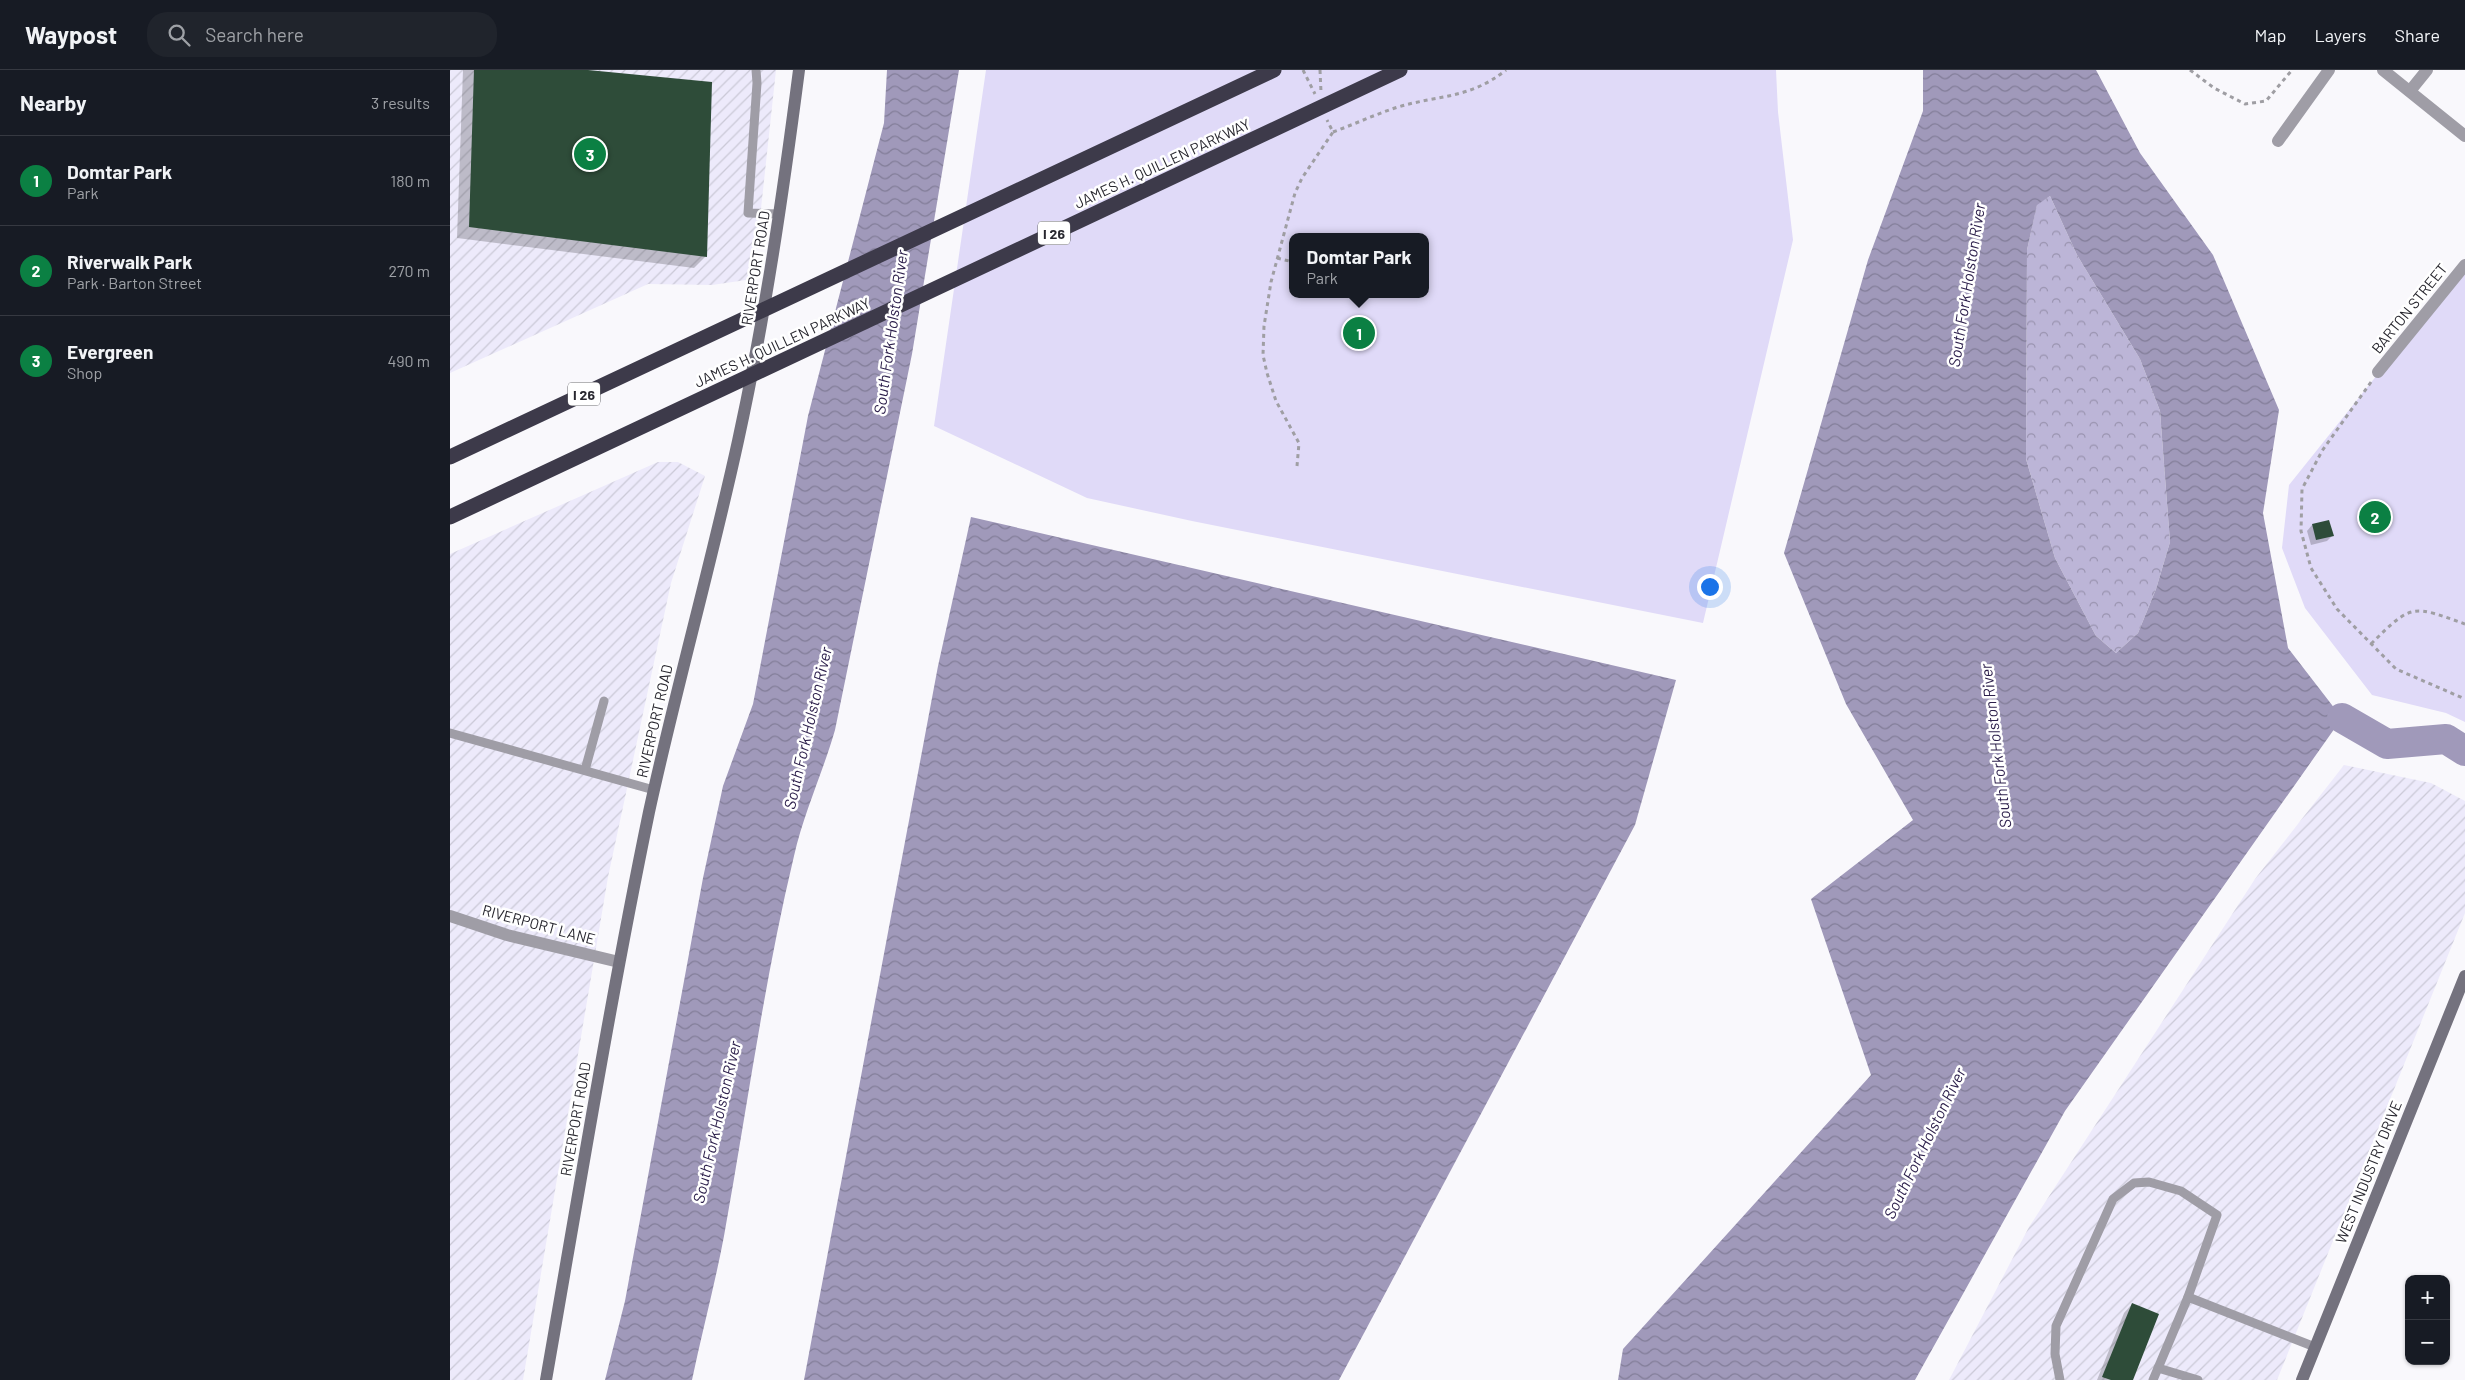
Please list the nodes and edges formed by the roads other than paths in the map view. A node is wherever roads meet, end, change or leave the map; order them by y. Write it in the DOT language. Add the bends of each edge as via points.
graph roads {
  1 [pos="756,70"];
  2 [pos="799,70"];
  3 [pos="1274,70"];
  4 [pos="1400,70"];
  5 [pos="2329,70"];
  6 [pos="2383,70"];
  7 [pos="2427,70"];
  8 [pos="2410,91"];
  9 [pos="2465,136"];
  10 [pos="2278,140"];
  11 [pos="780,214"];
  12 [pos="2465,265"];
  13 [pos="2378,372"];
  14 [pos="450,457"];
  15 [pos="450,517"];
  16 [pos="604,701"];
  17 [pos="450,733"];
  18 [pos="585,770"];
  19 [pos="654,790"];
  20 [pos="450,916"];
  21 [pos="619,962"];
  22 [pos="2465,976"];
  23 [pos="2188,1297"];
  24 [pos="2315,1347"];
  25 [pos="2158,1368"];
  26 [pos="546,1380"];
  27 [pos="2060,1380"];
  28 [pos="2153,1380"];
  29 [pos="2198,1380"];
  30 [pos="2302,1380"];
  1 -- 11 [label="lane" via="748,213"];
  2 -- 11 [label="main road, RIVERPORT ROAD"];
  3 -- 14 [label="highway, I 26"];
  4 -- 15 [label="highway, JAMES H. QUILLEN PARKWAY / I 26"];
  5 -- 10 [label="street"];
  6 -- 8 [label="street"];
  7 -- 8 [label="street"];
  8 -- 9 [label="street"];
  11 -- 19 [label="main road, RIVERPORT ROAD" via="738,444"];
  12 -- 13 [label="street, BARTON STREET"];
  16 -- 18 [label="lane"];
  17 -- 18 [label="lane"];
  18 -- 19 [label="lane"];
  19 -- 21 [label="main road, RIVERPORT ROAD"];
  20 -- 21 [label="street, RIVERPORT LANE" via="507,935"];
  21 -- 26 [label="main road, RIVERPORT ROAD"];
  22 -- 24 [label="main road, WEST INDUSTRY DRIVE"];
  23 -- 24 [label="lane"];
  23 -- 25 [label="lane"];
  23 -- 27 [label="lane" via="2217,1215 2181,1191 2149,1182 2134,1182 2113,1198 2056,1326 2055,1354"];
  24 -- 30 [label="main road, WEST INDUSTRY DRIVE"];
  25 -- 28 [label="lane"];
  25 -- 29 [label="lane"];
}
